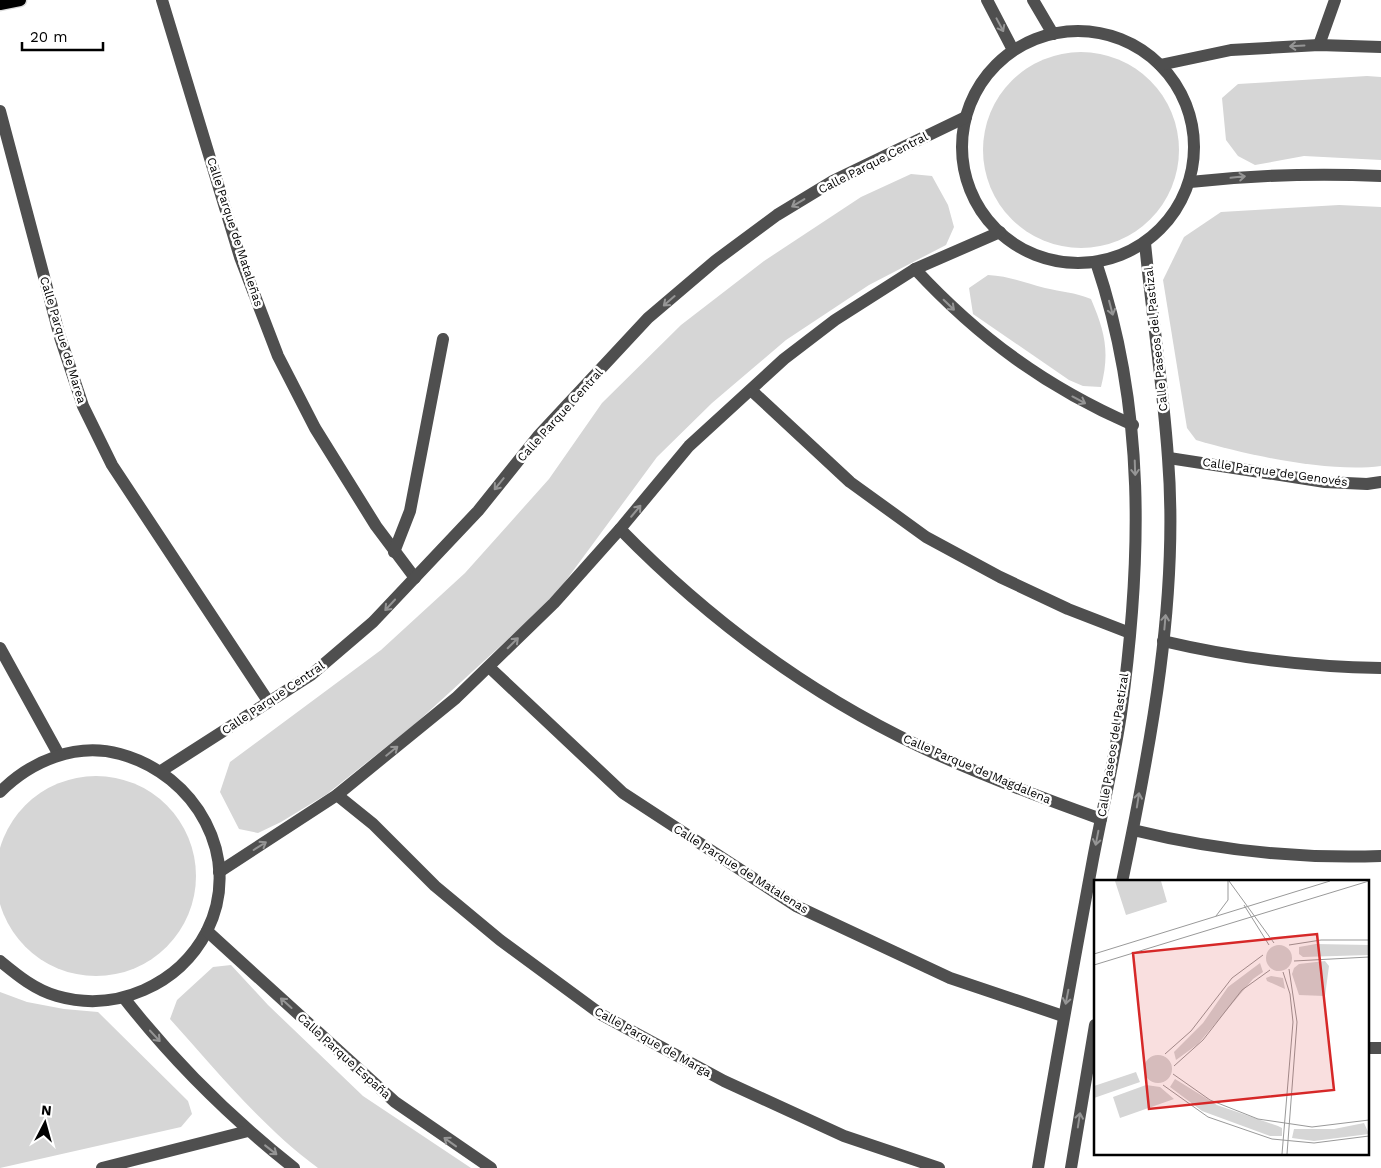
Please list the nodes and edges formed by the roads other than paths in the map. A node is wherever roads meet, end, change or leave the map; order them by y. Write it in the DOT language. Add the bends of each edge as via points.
graph roads {
  1 [pos="20,0"];
  2 [pos="162,0"];
  3 [pos="987,0"];
  4 [pos="1034,0"];
  5 [pos="1336,0"];
  6 [pos="0,4"];
  7 [pos="1053,34"];
  8 [pos="1319,45"];
  9 [pos="1381,47"];
  10 [pos="1013,50"];
  11 [pos="1160,65"];
  12 [pos="0,111"];
  13 [pos="966,117"];
  14 [pos="1381,176"];
  15 [pos="1190,182"];
  16 [pos="1000,232"];
  17 [pos="1145,243"];
  18 [pos="1096,262"];
  19 [pos="915,269"];
  20 [pos="443,339"];
  21 [pos="751,390"];
  22 [pos="1133,425"];
  23 [pos="1168,458"];
  24 [pos="1381,482"];
  25 [pos="620,529"];
  26 [pos="394,552"];
  27 [pos="415,578"];
  28 [pos="1130,633"];
  29 [pos="1163,641"];
  30 [pos="0,648"];
  31 [pos="489,667"];
  32 [pos="1381,668"];
  33 [pos="268,701"];
  34 [pos="60,755"];
  35 [pos="161,771"];
  36 [pos="0,792"];
  37 [pos="337,795"];
  38 [pos="1101,819"];
  39 [pos="1133,830"];
  40 [pos="1381,856"];
  41 [pos="219,872"];
  42 [pos="1122,880"];
  43 [pos="207,930"];
  44 [pos="0,961"];
  45 [pos="124,998"];
  46 [pos="1063,1016"];
  47 [pos="1094,1030"];
  48 [pos="1368,1048"];
  49 [pos="1381,1048"];
  50 [pos="248,1131"];
  51 [pos="102,1168"];
  52 [pos="294,1168"];
  53 [pos="491,1168"];
  54 [pos="939,1168"];
  55 [pos="1038,1168"];
  56 [pos="1071,1168"];
  1 -- 6 [label="main road"];
  2 -- 26 [label="street, Calle Parque de Mataleñas" via="240,257 278,356 315,428"];
  3 -- 10 [label="street, one-way"];
  4 -- 7 [label="street"];
  5 -- 8 [label="street"];
  7 -- 10 [label="street"];
  7 -- 11 [label="street" via="1078,32 1110,36 1141,50"];
  8 -- 9 [label="street"];
  8 -- 11 [label="street, one-way" via="1231,50"];
  10 -- 13 [label="street" via="981,84"];
  11 -- 15 [label="street" via="1178,87 1192,123 1194,163"];
  12 -- 33 [label="street, Calle Parque de Marea" via="60,337 83,406 112,466"];
  13 -- 16 [label="street" via="962,141 966,174 978,206"];
  13 -- 27 [label="street, Calle Parque Central, one-way" via="833,181 777,215 715,261 648,318 539,435 478,511"];
  15 -- 14 [label="street, one-way" via="1318,173"];
  15 -- 17 [label="street" via="1176,211"];
  16 -- 18 [label="street" via="1029,252 1045,258"];
  16 -- 19 [label="street"];
  17 -- 18 [label="street"];
  17 -- 23 [label="street, Calle Paseos del Pastizal"];
  18 -- 22 [label="street, Calle Paseos del Pastizal, one-way" via="1118,335"];
  19 -- 21 [label="street" via="835,320 784,359"];
  19 -- 22 [label="street, one-way" via="950,306 999,349 1060,390"];
  20 -- 26 [label="street" via="410,511"];
  25 -- 21 [label="street, one-way" via="689,446"];
  21 -- 28 [label="street" via="850,482 926,537 1008,581"];
  22 -- 28 [label="street, Calle Paseos del Pastizal, one-way" via="1136,557"];
  23 -- 24 [label="street, Calle Parque de Genovés" via="1325,482"];
  29 -- 23 [label="street, Calle Paseos del Pastizal, one-way" via="1169,566"];
  31 -- 25 [label="street, one-way" via="554,603"];
  25 -- 38 [label="street, Calle Parque de Magdalena" via="653,563 748,642 832,699 918,746 1026,792"];
  26 -- 27 [label="street, Calle Parque de Mataleñas"];
  27 -- 33 [label="street, Calle Parque Central, one-way" via="373,622 311,675"];
  28 -- 38 [label="street, Calle Paseos del Pastizal" via="1121,715"];
  29 -- 32 [label="street" via="1241,658 1330,667"];
  39 -- 29 [label="street, Calle Paseos del Pastizal, one-way"];
  30 -- 34 [label="street"];
  37 -- 31 [label="street, one-way"];
  31 -- 46 [label="street, Calle Parque de Matalenas" via="623,793 796,906 950,978"];
  33 -- 35 [label="street, Calle Parque Central"];
  34 -- 35 [label="street" via="112,752 138,759"];
  34 -- 36 [label="street" via="35,765"];
  35 -- 41 [label="street" via="184,790 203,814 214,842"];
  41 -- 37 [label="street, one-way"];
  37 -- 54 [label="street, Calle Parque de Marga" via="373,824 435,886 500,940 602,1015 724,1081 844,1136"];
  38 -- 46 [label="street, Calle Paseos del Pastizal, one-way"];
  39 -- 40 [label="street" via="1184,843 1283,855"];
  39 -- 42 [label="street, Calle Paseos del Pastizal"];
  41 -- 43 [label="street" via="216,902"];
  43 -- 45 [label="street" via="186,961 158,984"];
  53 -- 43 [label="street, Calle Parque España, one-way" via="395,1102"];
  44 -- 45 [label="street" via="25,982 56,996 90,1002"];
  45 -- 50 [label="street, one-way" via="154,1036"];
  46 -- 55 [label="street, Calle Paseos del Pastizal"];
  56 -- 47 [label="street, one-way"];
  48 -- 49 [label="street"];
  50 -- 51 [label="street"];
  50 -- 52 [label="street, one-way"];
}
